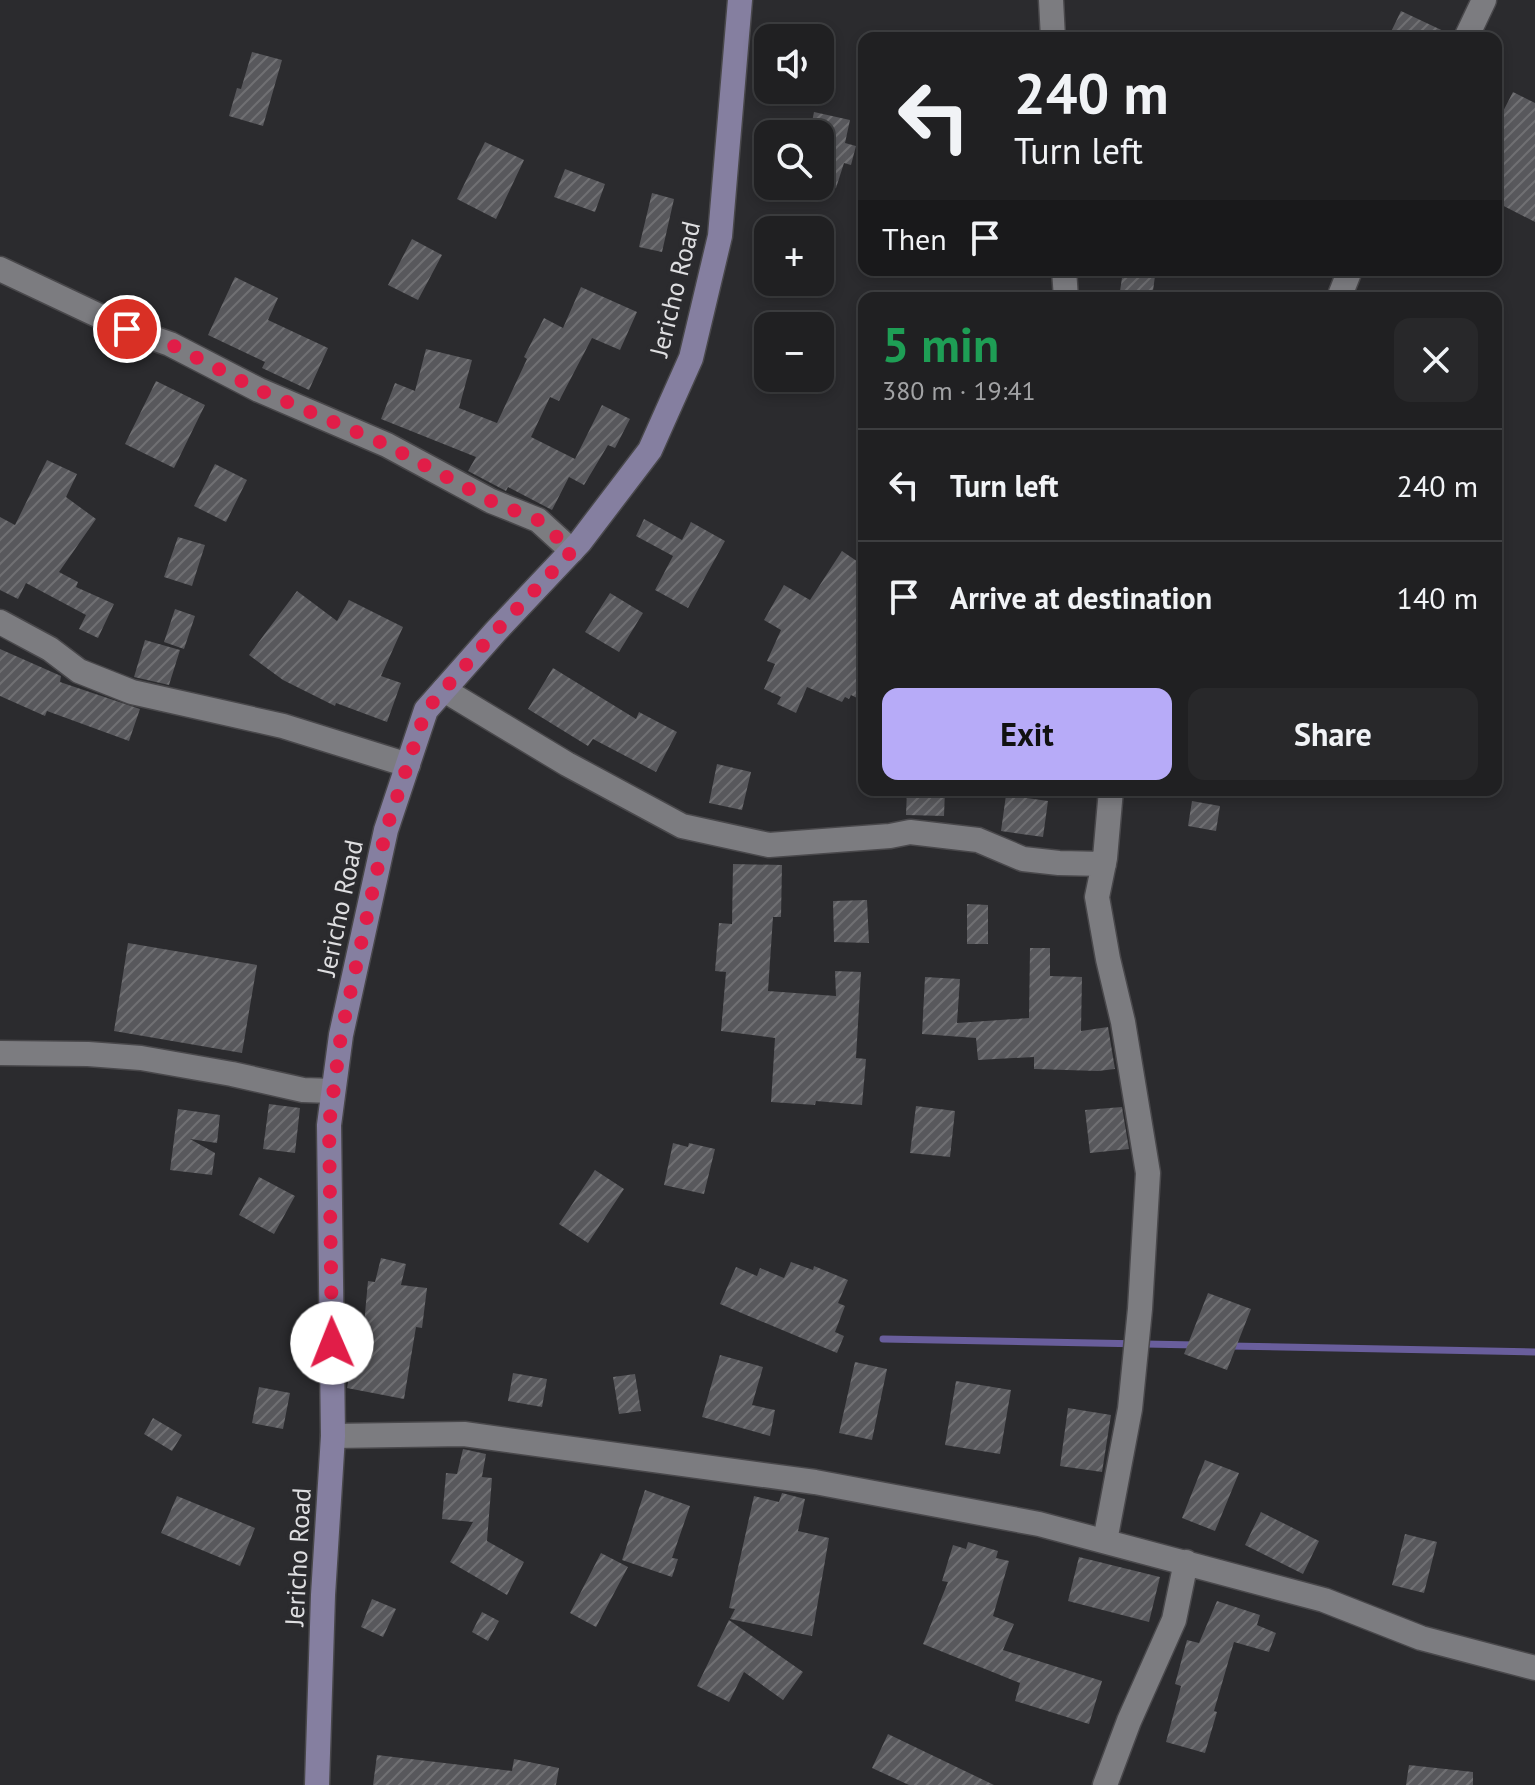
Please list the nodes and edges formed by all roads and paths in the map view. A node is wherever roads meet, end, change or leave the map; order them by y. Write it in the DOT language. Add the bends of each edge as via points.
graph roads {
  1 [pos="740,0"];
  2 [pos="1051,0"];
  3 [pos="1484,0"];
  4 [pos="1053,32"];
  5 [pos="1469,32"];
  6 [pos="0,269"];
  7 [pos="572,551"];
  8 [pos="0,622"];
  9 [pos="444,690"];
  10 [pos="408,765"];
  11 [pos="1110,796"];
  12 [pos="1104,864"];
  13 [pos="0,1053"];
  14 [pos="333,1091"];
  15 [pos="333,1436"];
  16 [pos="1105,1541"];
  17 [pos="1186,1562"];
  18 [pos="1535,1668"];
  19 [pos="317,1785"];
  20 [pos="1105,1785"];
  1 -- 7 [label="street, Jericho Road" via="720,236 691,358 650,450"];
  2 -- 4 [label="street"];
  3 -- 5 [label="street"];
  6 -- 7 [label="street" via="387,445 538,520"];
  7 -- 9 [label="street, Jericho Road"];
  8 -- 10 [label="street" via="79,671 132,692 283,726"];
  9 -- 10 [label="street, Jericho Road" via="426,710"];
  9 -- 12 [label="street" via="682,826 769,845 910,832 978,840 1023,859"];
  10 -- 14 [label="street, Jericho Road" via="386,830"];
  11 -- 12 [label="street"];
  12 -- 16 [label="street" via="1097,897 1148,1173 1130,1409"];
  13 -- 14 [label="street" via="141,1058 303,1090"];
  14 -- 15 [label="street, Jericho Road"];
  15 -- 16 [label="street" via="464,1434 815,1482"];
  15 -- 19 [label="street, Jericho Road"];
  16 -- 17 [label="street"];
  17 -- 18 [label="street" via="1324,1600 1421,1638"];
  17 -- 20 [label="street" via="1174,1620"];
}
